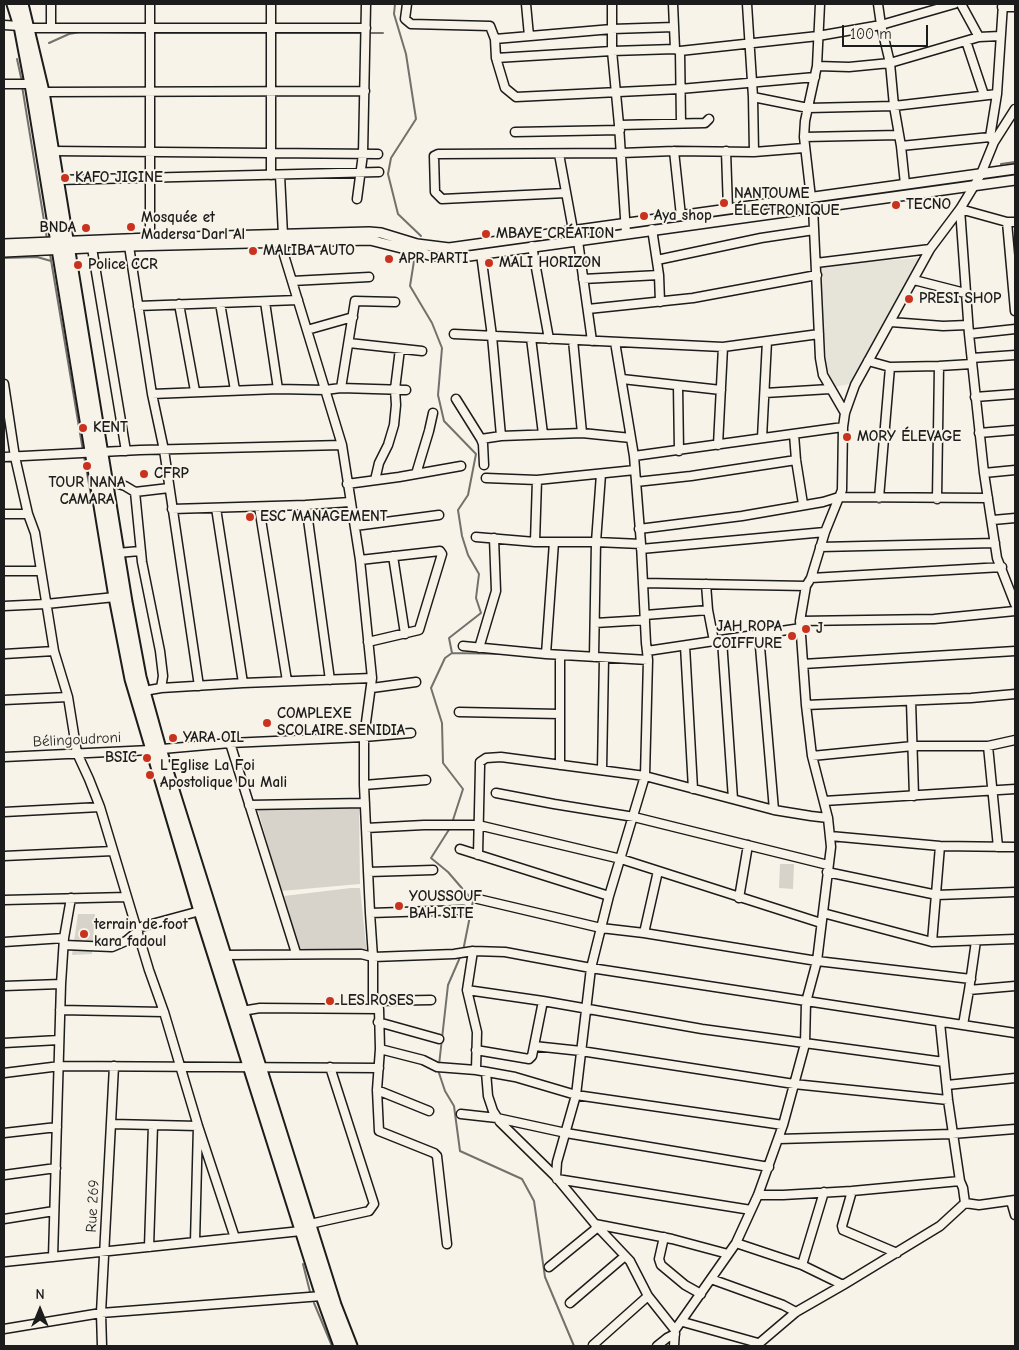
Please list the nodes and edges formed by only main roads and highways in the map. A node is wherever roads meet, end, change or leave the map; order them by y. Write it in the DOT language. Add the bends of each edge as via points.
graph roads {
  1 [pos="13,4"];
  2 [pos="22,4"];
  3 [pos="25,27"];
  4 [pos="1015,169"];
  5 [pos="1015,180"];
  6 [pos="283,238"];
  7 [pos="4,244"];
  8 [pos="63,246"];
  9 [pos="4,252"];
  10 [pos="96,453"];
  11 [pos="155,750"];
  12 [pos="255,1067"];
  13 [pos="306,1228"];
  14 [pos="340,1346"];
  15 [pos="351,1346"];
  1 -- 3 [label="highway"];
  2 -- 3 [label="highway"];
  3 -- 8 [label="highway" via="31,84"];
  3 -- 8 [label="highway" via="43,92 57,180"];
  4 -- 6 [label="main road" via="449,248 370,232"];
  5 -- 6 [label="main road" via="469,256 433,256 370,240"];
  6 -- 8 [label="main road" via="92,248"];
  6 -- 8 [label="main road" via="150,238"];
  7 -- 8 [label="main road"];
  8 -- 9 [label="main road"];
  8 -- 10 [label="highway"];
  10 -- 11 [label="highway" via="106,480"];
  10 -- 11 [label="highway" via="115,596 131,679"];
  11 -- 12 [label="highway" via="200,911"];
  11 -- 12 [label="highway" via="225,955"];
  12 -- 13 [label="highway"];
  13 -- 14 [label="highway" via="322,1296"];
  13 -- 15 [label="highway"];
}
